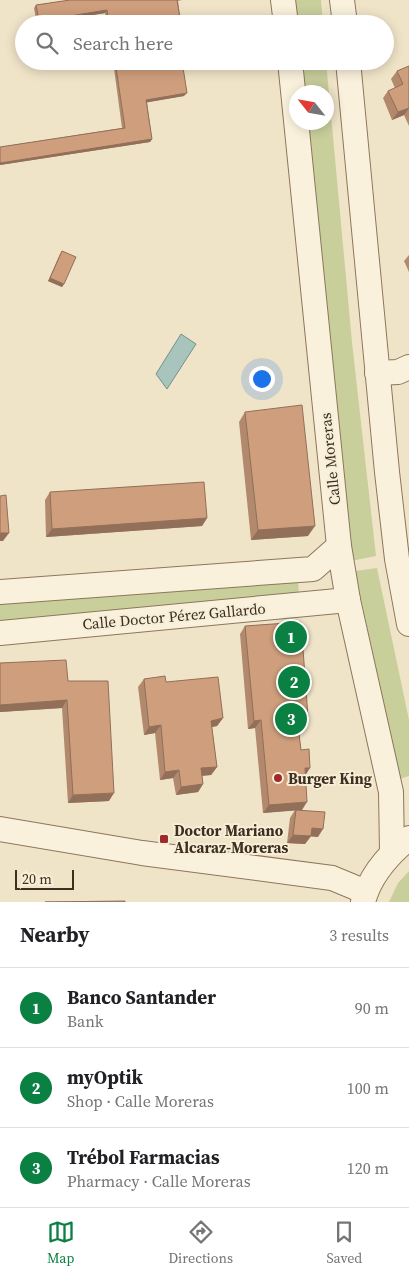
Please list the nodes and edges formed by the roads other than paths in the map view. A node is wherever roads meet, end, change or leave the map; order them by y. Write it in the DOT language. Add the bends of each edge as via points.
graph roads {
  1 [pos="283,0"];
  2 [pos="342,0"];
  3 [pos="285,15"];
  4 [pos="344,15"];
  5 [pos="291,70"];
  6 [pos="349,70"];
  7 [pos="409,366"];
  8 [pos="377,373"];
  9 [pos="339,546"];
  10 [pos="0,592"];
  11 [pos="348,600"];
  12 [pos="407,610"];
  13 [pos="0,633"];
  14 [pos="0,829"];
  15 [pos="401,845"];
  16 [pos="364,897"];
  1 -- 3 [label="street"];
  2 -- 4 [label="street"];
  5 -- 9 [label="street, Calle Moreras"];
  6 -- 8 [label="street"];
  7 -- 8 [label="street" via="398,372"];
  8 -- 12 [label="street"];
  9 -- 10 [label="street" via="313,569"];
  9 -- 11 [label="street, Calle Moreras"];
  11 -- 13 [label="street, Calle Doctor Pérez Gallardo"];
  11 -- 15 [label="street, Calle Moreras"];
  14 -- 16 [label="street" via="142,853 332,878"];
  15 -- 16 [label="street" via="377,871"];
}
